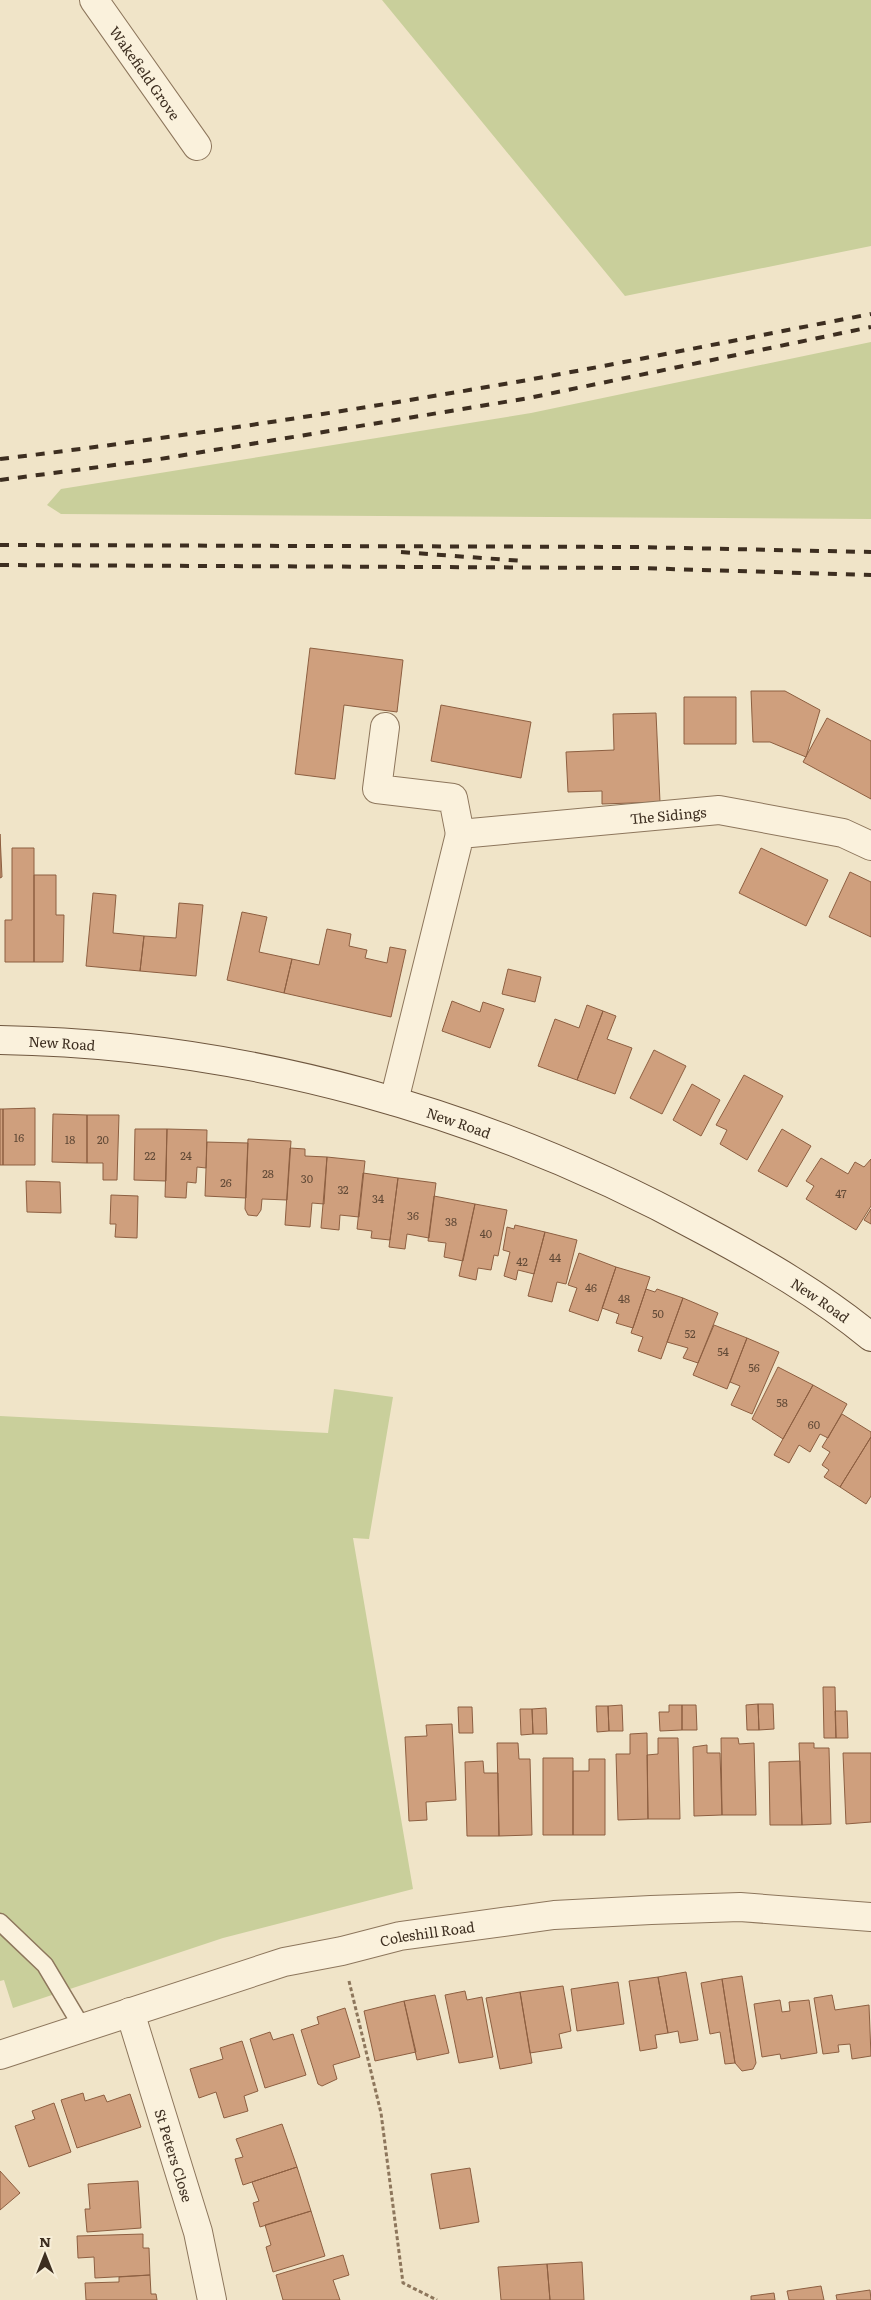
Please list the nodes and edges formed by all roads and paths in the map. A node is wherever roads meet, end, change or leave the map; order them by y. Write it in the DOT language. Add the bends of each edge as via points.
graph roads {
  1 [pos="94,0"];
  2 [pos="197,146"];
  3 [pos="385,727"];
  4 [pos="460,834"];
  5 [pos="871,846"];
  6 [pos="0,1040"];
  7 [pos="394,1101"];
  8 [pos="871,1337"];
  9 [pos="871,1917"];
  10 [pos="0,1922"];
  11 [pos="342,1951"];
  12 [pos="130,2012"];
  13 [pos="82,2028"];
  14 [pos="0,2055"];
  15 [pos="212,2300"];
  16 [pos="438,2300"];
  1 -- 2 [label="street, Wakefield Grove"];
  3 -- 4 [label="street" via="378,789 453,798"];
  4 -- 5 [label="street, The Sidings" via="719,810 843,833"];
  4 -- 7 [label="street"];
  6 -- 7 [label="street, New Road" via="131,1050 235,1064 284,1072"];
  7 -- 8 [label="street, New Road" via="560,1159 674,1213 771,1267 846,1316"];
  9 -- 11 [label="street, Coleshill Road" via="740,1907 554,1915 400,1936"];
  10 -- 13 [label="lane" via="45,1965"];
  11 -- 12 [label="street, Coleshill Road" via="284,1962"];
  11 -- 16 [label="path" via="381,2114 403,2283"];
  12 -- 13 [label="street, Coleshill Road"];
  12 -- 15 [label="street, St Peters Close" via="198,2232"];
  13 -- 14 [label="street, Coleshill Road"];
}
